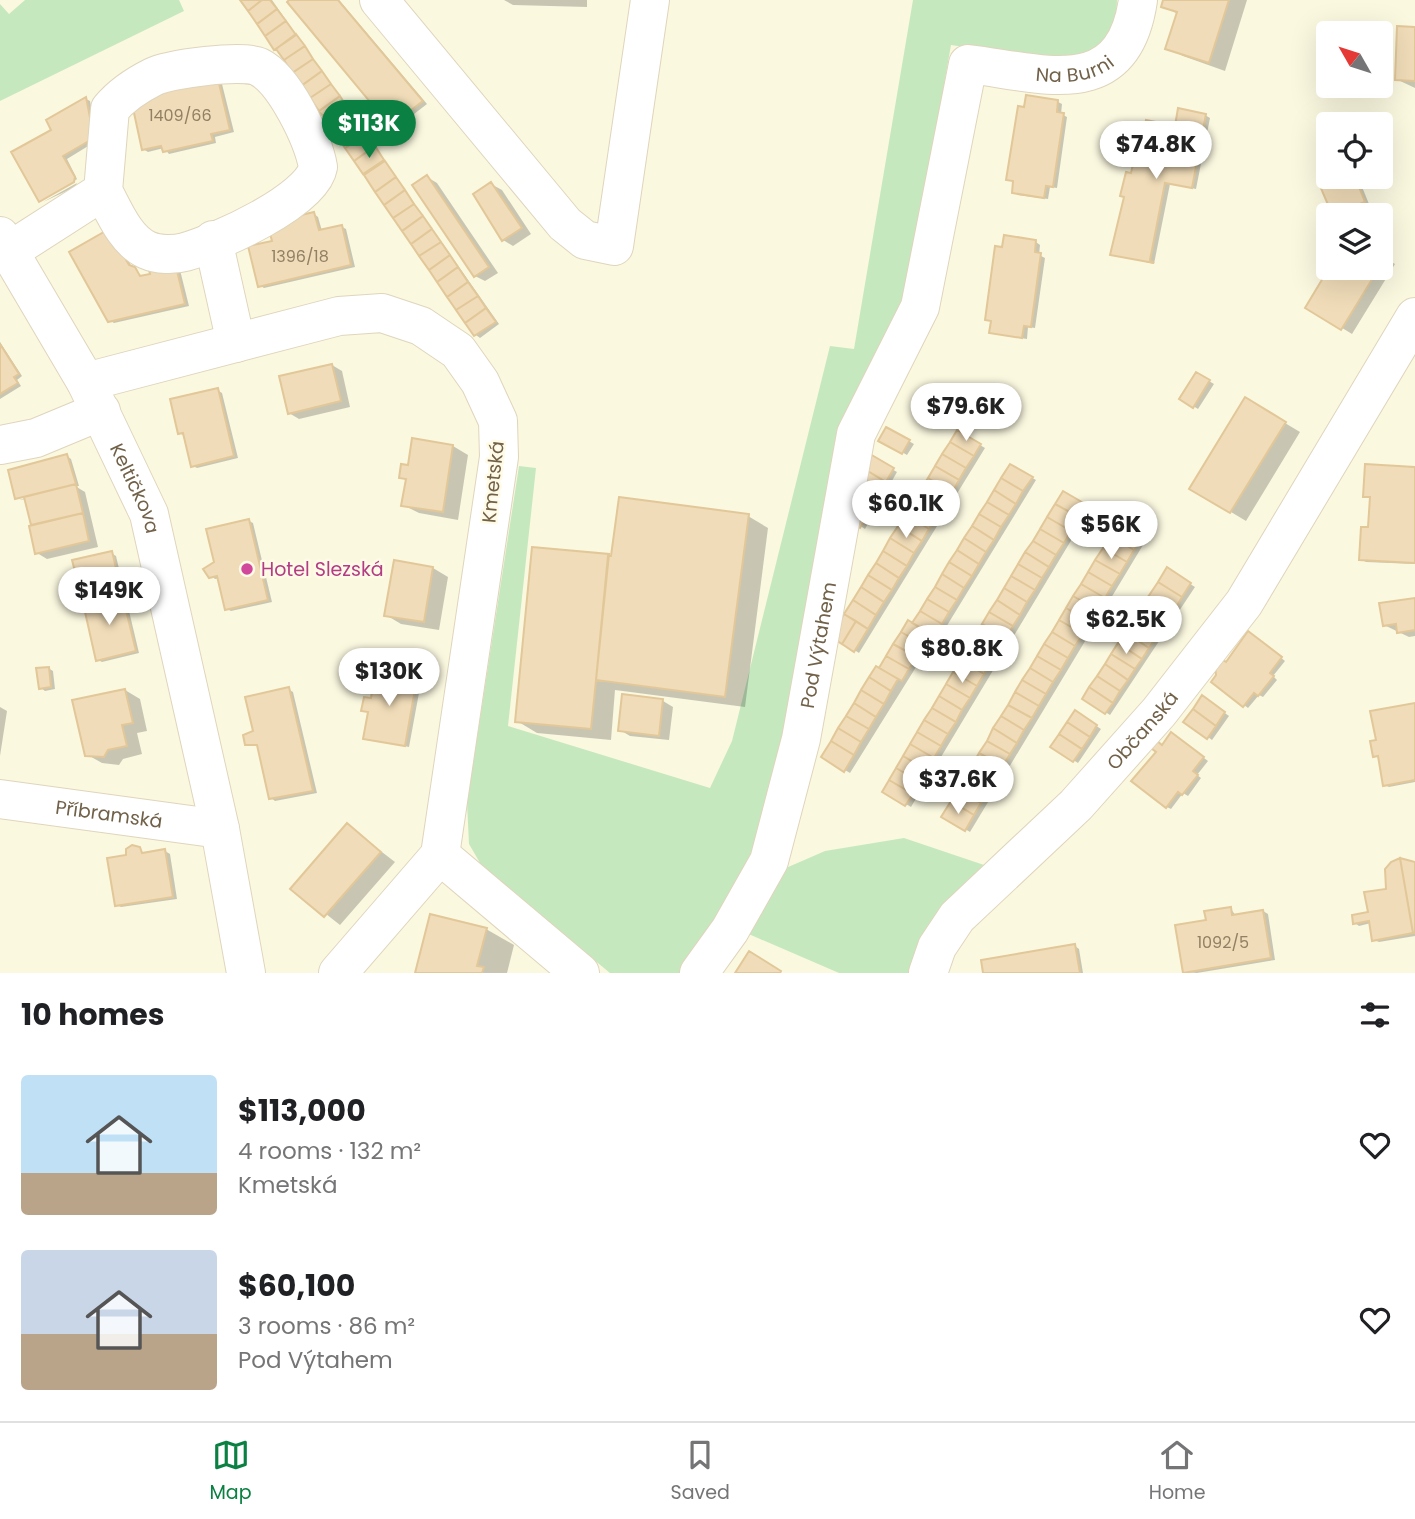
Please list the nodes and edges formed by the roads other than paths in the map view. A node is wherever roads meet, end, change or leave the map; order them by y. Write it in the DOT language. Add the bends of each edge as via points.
graph roads {
  1 [pos="379,0"];
  2 [pos="650,0"];
  3 [pos="1138,0"];
  4 [pos="968,64"];
  5 [pos="103,191"];
  6 [pos="213,240"];
  7 [pos="4,244"];
  8 [pos="1415,317"];
  9 [pos="236,343"];
  10 [pos="94,397"];
  11 [pos="0,445"];
  12 [pos="0,799"];
  13 [pos="220,829"];
  14 [pos="440,855"];
  15 [pos="246,973"];
  16 [pos="338,973"];
  17 [pos="580,973"];
  18 [pos="699,973"];
  19 [pos="928,973"];
  1 -- 2 [label="street" via="565,224 585,240 614,246"];
  3 -- 4 [label="street, Na Burni" via="1134,26 1125,44 1094,72 1072,76"];
  4 -- 18 [label="street, Pod Výtahem" via="920,307 856,434 801,739 769,862"];
  5 -- 6 [label="street" via="127,233 148,251 184,253"];
  5 -- 6 [label="street" via="107,118 118,100 154,77 173,71 240,64 261,68 272,76 304,128 316,157 317,175 284,207"];
  5 -- 7 [label="street"];
  6 -- 9 [label="street"];
  7 -- 10 [label="street, Keltičkova"];
  8 -- 19 [label="street, Občanská" via="1244,603 1158,712 1076,805 957,917 937,947"];
  9 -- 10 [label="street, Kmetská"];
  9 -- 14 [label="street, Kmetská" via="338,316 382,313 421,326 458,351 480,382 498,421 499,457"];
  10 -- 11 [label="street, Kmetská" via="36,438"];
  10 -- 13 [label="street, Keltičkova" via="149,514"];
  12 -- 13 [label="street, Příbramská"];
  13 -- 15 [label="street, Keltičkova"];
  14 -- 16 [label="street"];
  14 -- 17 [label="street"];
}
